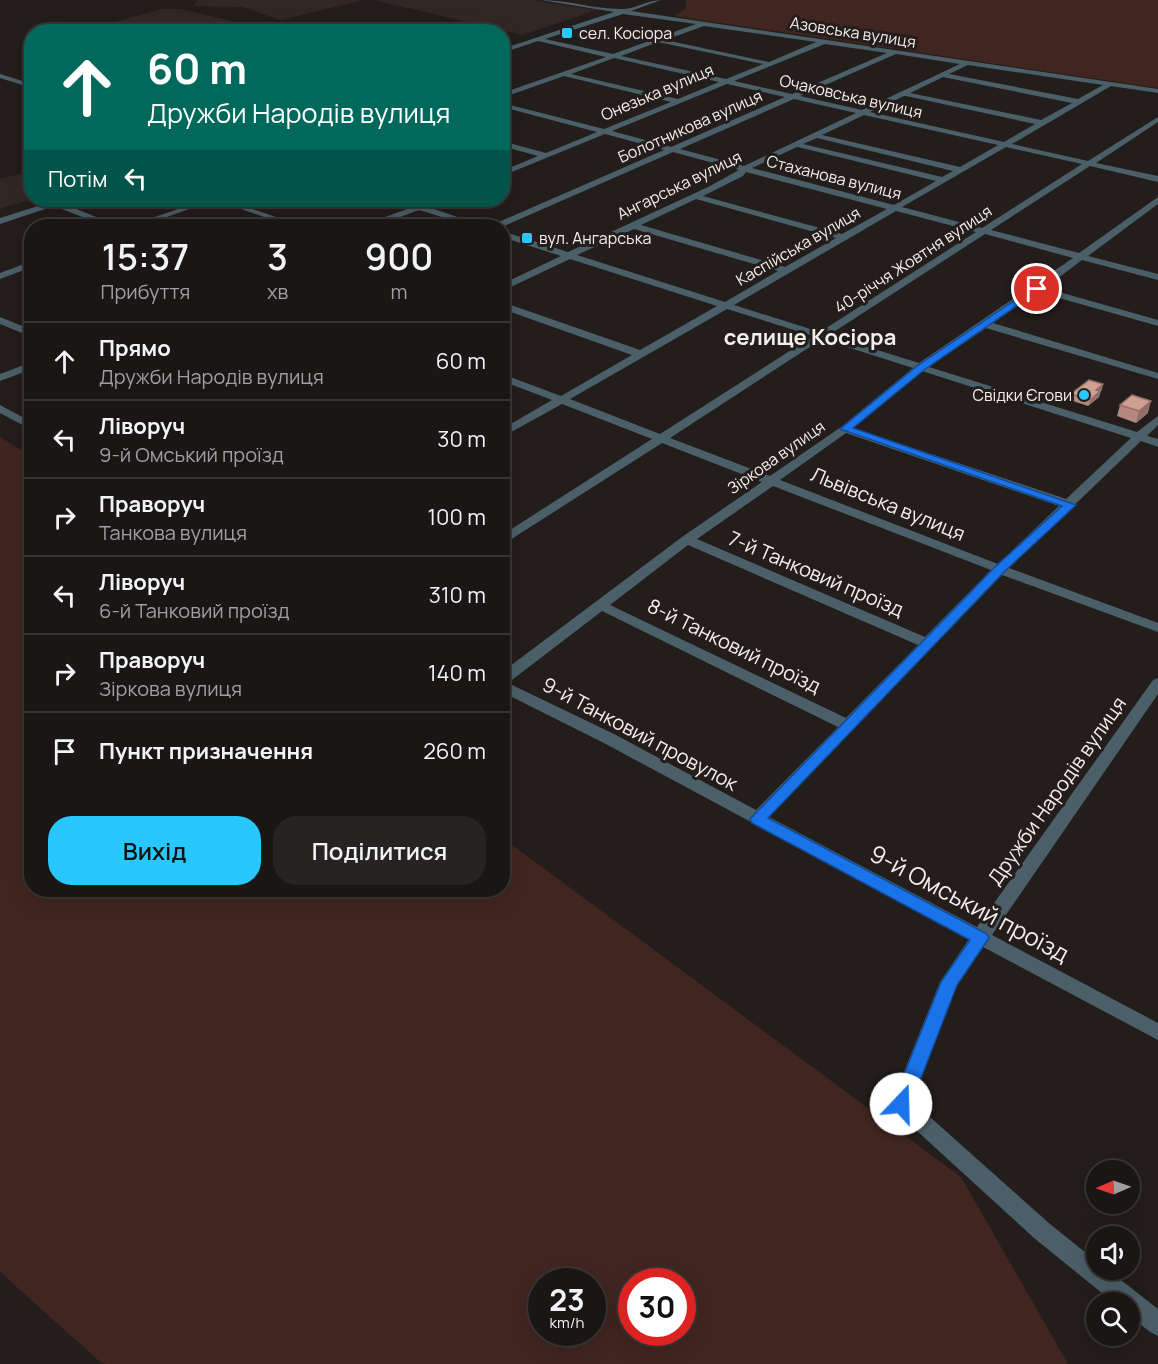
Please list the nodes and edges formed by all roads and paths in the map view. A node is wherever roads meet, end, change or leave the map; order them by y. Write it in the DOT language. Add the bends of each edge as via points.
graph roads {
  1 [pos="544,0"];
  2 [pos="658,0"];
  3 [pos="625,12"];
  4 [pos="705,23"];
  5 [pos="537,39"];
  6 [pos="657,40"];
  7 [pos="825,41"];
  8 [pos="510,48"];
  9 [pos="895,52"];
  10 [pos="613,56"];
  11 [pos="967,63"];
  12 [pos="771,64"];
  13 [pos="0,71"];
  14 [pos="24,74"];
  15 [pos="564,74"];
  16 [pos="943,75"];
  17 [pos="0,76"];
  18 [pos="725,82"];
  19 [pos="24,84"];
  20 [pos="1110,84"];
  21 [pos="24,86"];
  22 [pos="24,90"];
  23 [pos="1158,92"];
  24 [pos="510,93"];
  25 [pos="906,94"];
  26 [pos="792,97"];
  27 [pos="678,101"];
  28 [pos="1080,102"];
  29 [pos="510,107"];
  30 [pos="864,113"];
  31 [pos="1158,119"];
  32 [pos="1043,123"];
  33 [pos="605,132"];
  34 [pos="817,136"];
  35 [pos="510,145"];
  36 [pos="798,145"];
  37 [pos="1004,145"];
  38 [pos="672,150"];
  39 [pos="547,156"];
  40 [pos="1088,164"];
  41 [pos="744,170"];
  42 [pos="961,170"];
  43 [pos="510,171"];
  44 [pos="1158,179"];
  45 [pos="944,180"];
  46 [pos="695,196"];
  47 [pos="1158,200"];
  48 [pos="41,207"];
  49 [pos="63,207"];
  50 [pos="190,207"];
  51 [pos="240,207"];
  52 [pos="420,207"];
  53 [pos="896,208"];
  54 [pos="95,219"];
  55 [pos="155,219"];
  56 [pos="276,219"];
  57 [pos="388,219"];
  58 [pos="457,219"];
  59 [pos="510,220"];
  60 [pos="0,221"];
  61 [pos="631,225"];
  62 [pos="982,231"];
  63 [pos="510,237"];
  64 [pos="842,237"];
  65 [pos="567,255"];
  66 [pos="1082,256"];
  67 [pos="24,267"];
  68 [pos="788,271"];
  69 [pos="0,276"];
  70 [pos="1158,277"];
  71 [pos="510,284"];
  72 [pos="1037,289"];
  73 [pos="726,304"];
  74 [pos="510,308"];
  75 [pos="0,320"];
  76 [pos="1158,322"];
  77 [pos="984,324"];
  78 [pos="24,330"];
  79 [pos="823,336"];
  80 [pos="641,354"];
  81 [pos="24,368"];
  82 [pos="920,368"];
  83 [pos="1158,376"];
  84 [pos="0,378"];
  85 [pos="510,380"];
  86 [pos="563,400"];
  87 [pos="0,408"];
  88 [pos="1158,419"];
  89 [pos="24,422"];
  90 [pos="845,429"];
  91 [pos="510,430"];
  92 [pos="661,437"];
  93 [pos="1139,437"];
  94 [pos="1158,443"];
  95 [pos="773,480"];
  96 [pos="1070,505"];
  97 [pos="510,536"];
  98 [pos="687,540"];
  99 [pos="1000,569"];
  100 [pos="602,606"];
  101 [pos="1158,628"];
  102 [pos="929,644"];
  103 [pos="510,674"];
  104 [pos="1158,683"];
  105 [pos="510,690"];
  106 [pos="848,724"];
  107 [pos="757,819"];
  108 [pos="981,938"];
  109 [pos="1158,1032"];
  110 [pos="1158,1324"];
  1 -- 3 [label="street, Азовська вулиця"];
  2 -- 3 [label="street"];
  3 -- 4 [label="street, Азовська вулиця"];
  3 -- 5 [label="street"];
  4 -- 6 [label="street"];
  4 -- 7 [label="street, Азовська вулиця"];
  5 -- 8 [label="street"];
  5 -- 10 [label="street, Очаковська вулиця"];
  6 -- 10 [label="street"];
  6 -- 12 [label="street"];
  7 -- 9 [label="street, Азовська вулиця"];
  7 -- 12 [label="street, Онезька вулиця"];
  9 -- 11 [label="street, Азовська вулиця"];
  9 -- 26 [label="street, Болотникова вулиця"];
  10 -- 15 [label="street"];
  10 -- 18 [label="street, Очаковська вулиця"];
  11 -- 16 [label="street, Ангарська вулиця"];
  11 -- 20 [label="street, Азовська вулиця"];
  12 -- 18 [label="street, Онезька вулиця"];
  13 -- 14 [label="street"];
  15 -- 24 [label="street"];
  15 -- 27 [label="street"];
  16 -- 25 [label="street, Ангарська вулиця"];
  16 -- 28 [label="street"];
  17 -- 19 [label="street"];
  18 -- 26 [label="street, Очаковська вулиця"];
  18 -- 27 [label="street, Онезька вулиця"];
  20 -- 23 [label="street, Азовська вулиця"];
  20 -- 28 [label="street, Каспійська вулиця"];
  21 -- 22 [label="street" via="14,87"];
  25 -- 30 [label="street, Ангарська вулиця"];
  25 -- 32 [label="street"];
  26 -- 30 [label="street, Очаковська вулиця"];
  26 -- 38 [label="street, Болотникова вулиця"];
  27 -- 33 [label="street, Онезька вулиця"];
  28 -- 32 [label="street, Каспійська вулиця"];
  29 -- 33 [label="street, Стаханова вулиця"];
  30 -- 34 [label="street, Ангарська вулиця"];
  30 -- 37 [label="street, Очаковська вулиця"];
  31 -- 40 [label="street, 40-річчя Жовтня вулиця"];
  32 -- 37 [label="street, Каспійська вулиця"];
  33 -- 38 [label="street, Стаханова вулиця"];
  33 -- 39 [label="street, Онезька вулиця"];
  34 -- 36 [label="street, Ангарська вулиця"];
  34 -- 42 [label="street"];
  35 -- 39 [label="street"];
  36 -- 41 [label="street, Ангарська вулиця"];
  36 -- 45 [label="street"];
  37 -- 40 [label="street, Очаковська вулиця"];
  37 -- 42 [label="street, Каспійська вулиця"];
  38 -- 41 [label="street, Стаханова вулиця"];
  38 -- 59 [label="street, Болотникова вулиця"];
  39 -- 43 [label="street, Онезька вулиця"];
  40 -- 44 [label="street, Очаковська вулиця"];
  40 -- 62 [label="street, 40-річчя Жовтня вулиця"];
  41 -- 46 [label="street, Ангарська вулиця"];
  41 -- 53 [label="street, Стаханова вулиця"];
  42 -- 45 [label="street, Каспійська вулиця"];
  45 -- 53 [label="street, Каспійська вулиця"];
  46 -- 61 [label="street, Ангарська вулиця"];
  46 -- 64 [label="street"];
  47 -- 66 [label="street, Зіркова вулиця" via="1145,214"];
  48 -- 60 [label="street"];
  49 -- 54 [label="street"];
  50 -- 55 [label="street"];
  51 -- 56 [label="street"];
  52 -- 57 [label="street"];
  52 -- 58 [label="street"];
  53 -- 62 [label="street, Стаханова вулиця"];
  53 -- 64 [label="street, Каспійська вулиця"];
  61 -- 65 [label="street, Ангарська вулиця"];
  61 -- 68 [label="street"];
  62 -- 66 [label="street, Стаханова вулиця"];
  62 -- 79 [label="street, 40-річчя Жовтня вулиця"];
  63 -- 65 [label="street"];
  64 -- 68 [label="street, Каспійська вулиця"];
  65 -- 71 [label="street, Ангарська вулиця"];
  65 -- 73 [label="street"];
  66 -- 70 [label="street, Стаханова вулиця"];
  66 -- 72 [label="street, Зіркова вулиця"];
  67 -- 69 [label="street"];
  68 -- 73 [label="street, Каспійська вулиця"];
  72 -- 76 [label="street"];
  72 -- 77 [label="street, Зіркова вулиця"];
  73 -- 79 [label="street"];
  73 -- 80 [label="street, Каспійська вулиця"];
  74 -- 80 [label="street"];
  75 -- 78 [label="street"];
  77 -- 82 [label="street, Зіркова вулиця"];
  77 -- 83 [label="street"];
  79 -- 82 [label="street"];
  79 -- 92 [label="street, 40-річчя Жовтня вулиця"];
  80 -- 86 [label="street, Каспійська вулиця"];
  81 -- 84 [label="street"];
  82 -- 90 [label="street, Зіркова вулиця"];
  82 -- 93 [label="street"];
  85 -- 86 [label="street, Львівська вулиця"];
  86 -- 91 [label="street, Каспійська вулиця"];
  86 -- 92 [label="street, Львівська вулиця"];
  87 -- 89 [label="street"];
  88 -- 93 [label="street"];
  90 -- 95 [label="street, Зіркова вулиця"];
  90 -- 96 [label="street"];
  92 -- 95 [label="street, Львівська вулиця"];
  92 -- 97 [label="street, 40-річчя Жовтня вулиця"];
  93 -- 94 [label="street"];
  93 -- 96 [label="street"];
  95 -- 98 [label="street, Зіркова вулиця"];
  95 -- 99 [label="street, Львівська вулиця"];
  96 -- 99 [label="street"];
  98 -- 100 [label="street, Зіркова вулиця"];
  98 -- 102 [label="street, 7-й Танковий проїзд"];
  99 -- 101 [label="street, Львівська вулиця"];
  99 -- 102 [label="street"];
  100 -- 103 [label="street, Зіркова вулиця"];
  100 -- 106 [label="street, 8-й Танковий проїзд"];
  102 -- 106 [label="street"];
  104 -- 108 [label="street, Дружби Народів вулиця"];
  105 -- 107 [label="street, 9-й Танковий провулок"];
  106 -- 107 [label="street"];
  107 -- 108 [label="street, 9-й Омський проїзд"];
  108 -- 109 [label="street, 9-й Омський проїзд"];
  108 -- 110 [label="street, Дружби Народів вулиця" via="949,982 901,1104 1042,1231"];
}
